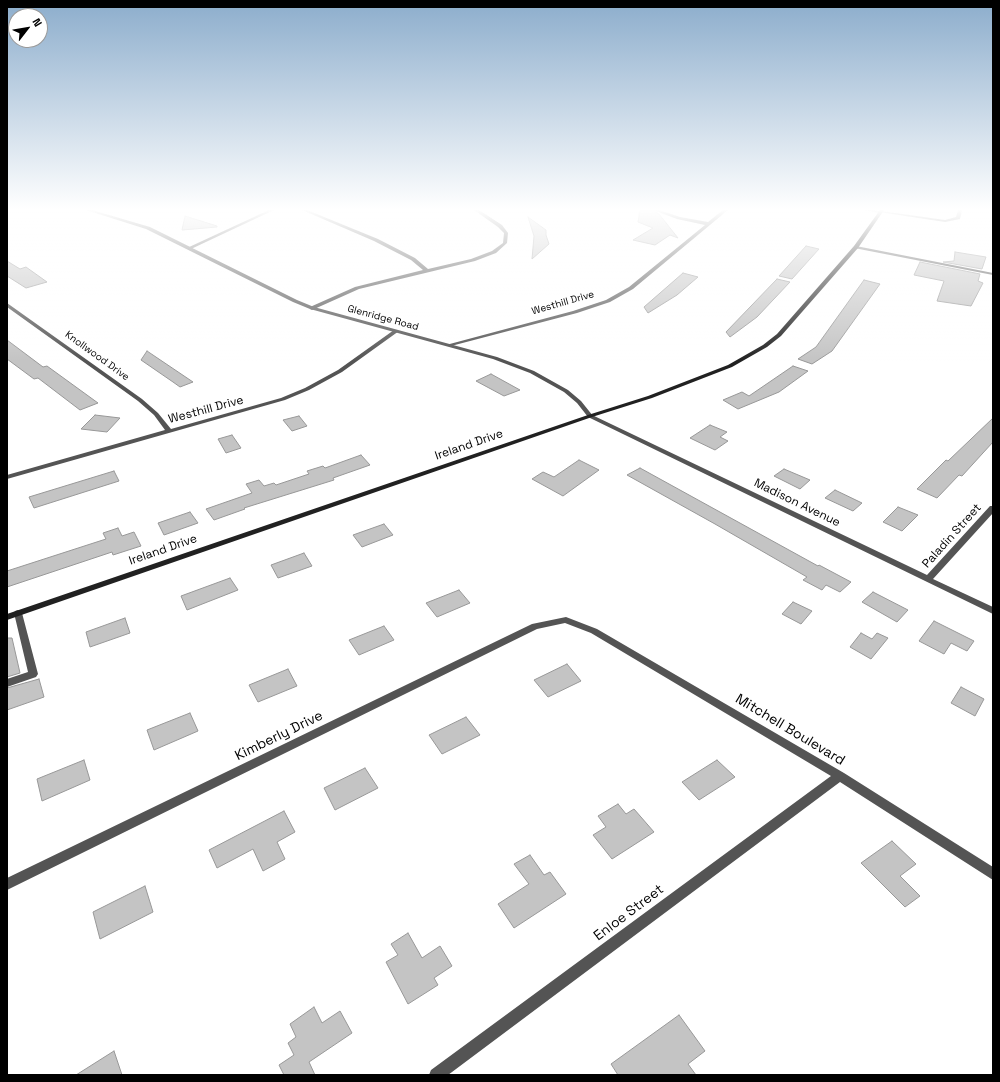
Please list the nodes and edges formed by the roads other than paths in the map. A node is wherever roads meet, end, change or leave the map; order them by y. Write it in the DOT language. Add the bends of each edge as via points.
graph roads {
  1 [pos="214,260"];
  2 [pos="414,260"];
  3 [pos="470,260"];
  4 [pos="665,260"];
  5 [pos="845,260"];
  6 [pos="922,260"];
  7 [pos="427,271"];
  8 [pos="993,274"];
  9 [pos="7,304"];
  10 [pos="312,308"];
  11 [pos="396,331"];
  12 [pos="449,346"];
  13 [pos="590,416"];
  14 [pos="169,431"];
  15 [pos="7,477"];
  16 [pos="993,508"];
  17 [pos="928,579"];
  18 [pos="993,611"];
  19 [pos="18,613"];
  20 [pos="7,616"];
  21 [pos="566,620"];
  22 [pos="7,683"];
  23 [pos="840,776"];
  24 [pos="993,874"];
  25 [pos="7,884"];
  26 [pos="436,1075"];
  1 -- 10 [label="street, Glenridge Road"];
  2 -- 7 [label="street"];
  3 -- 7 [label="street"];
  4 -- 12 [label="street, Westhill Drive" via="631,288 608,301"];
  5 -- 13 [label="main road, Ireland Drive" via="779,334 749,356 697,380"];
  6 -- 8 [label="street"];
  7 -- 10 [label="street" via="357,288"];
  9 -- 14 [label="street, Knollwood Drive" via="140,400 156,414"];
  10 -- 11 [label="street, Glenridge Road"];
  11 -- 12 [label="street, Glenridge Road"];
  11 -- 14 [label="street, Westhill Drive" via="340,372 306,389 254,408"];
  12 -- 13 [label="street, Glenridge Road" via="532,372 566,391"];
  13 -- 17 [label="street, Madison Avenue"];
  13 -- 19 [label="main road, Ireland Drive"];
  14 -- 15 [label="street, Westhill Drive"];
  16 -- 17 [label="street, Paladin Street"];
  17 -- 18 [label="street, Madison Avenue"];
  19 -- 20 [label="main road, Ireland Drive"];
  19 -- 22 [label="street" via="33,674"];
  21 -- 23 [label="street, Mitchell Boulevard" via="594,630"];
  21 -- 25 [label="street, Kimberly Drive" via="535,626"];
  23 -- 24 [label="street, Mitchell Boulevard"];
  23 -- 26 [label="street, Enloe Street"];
}
